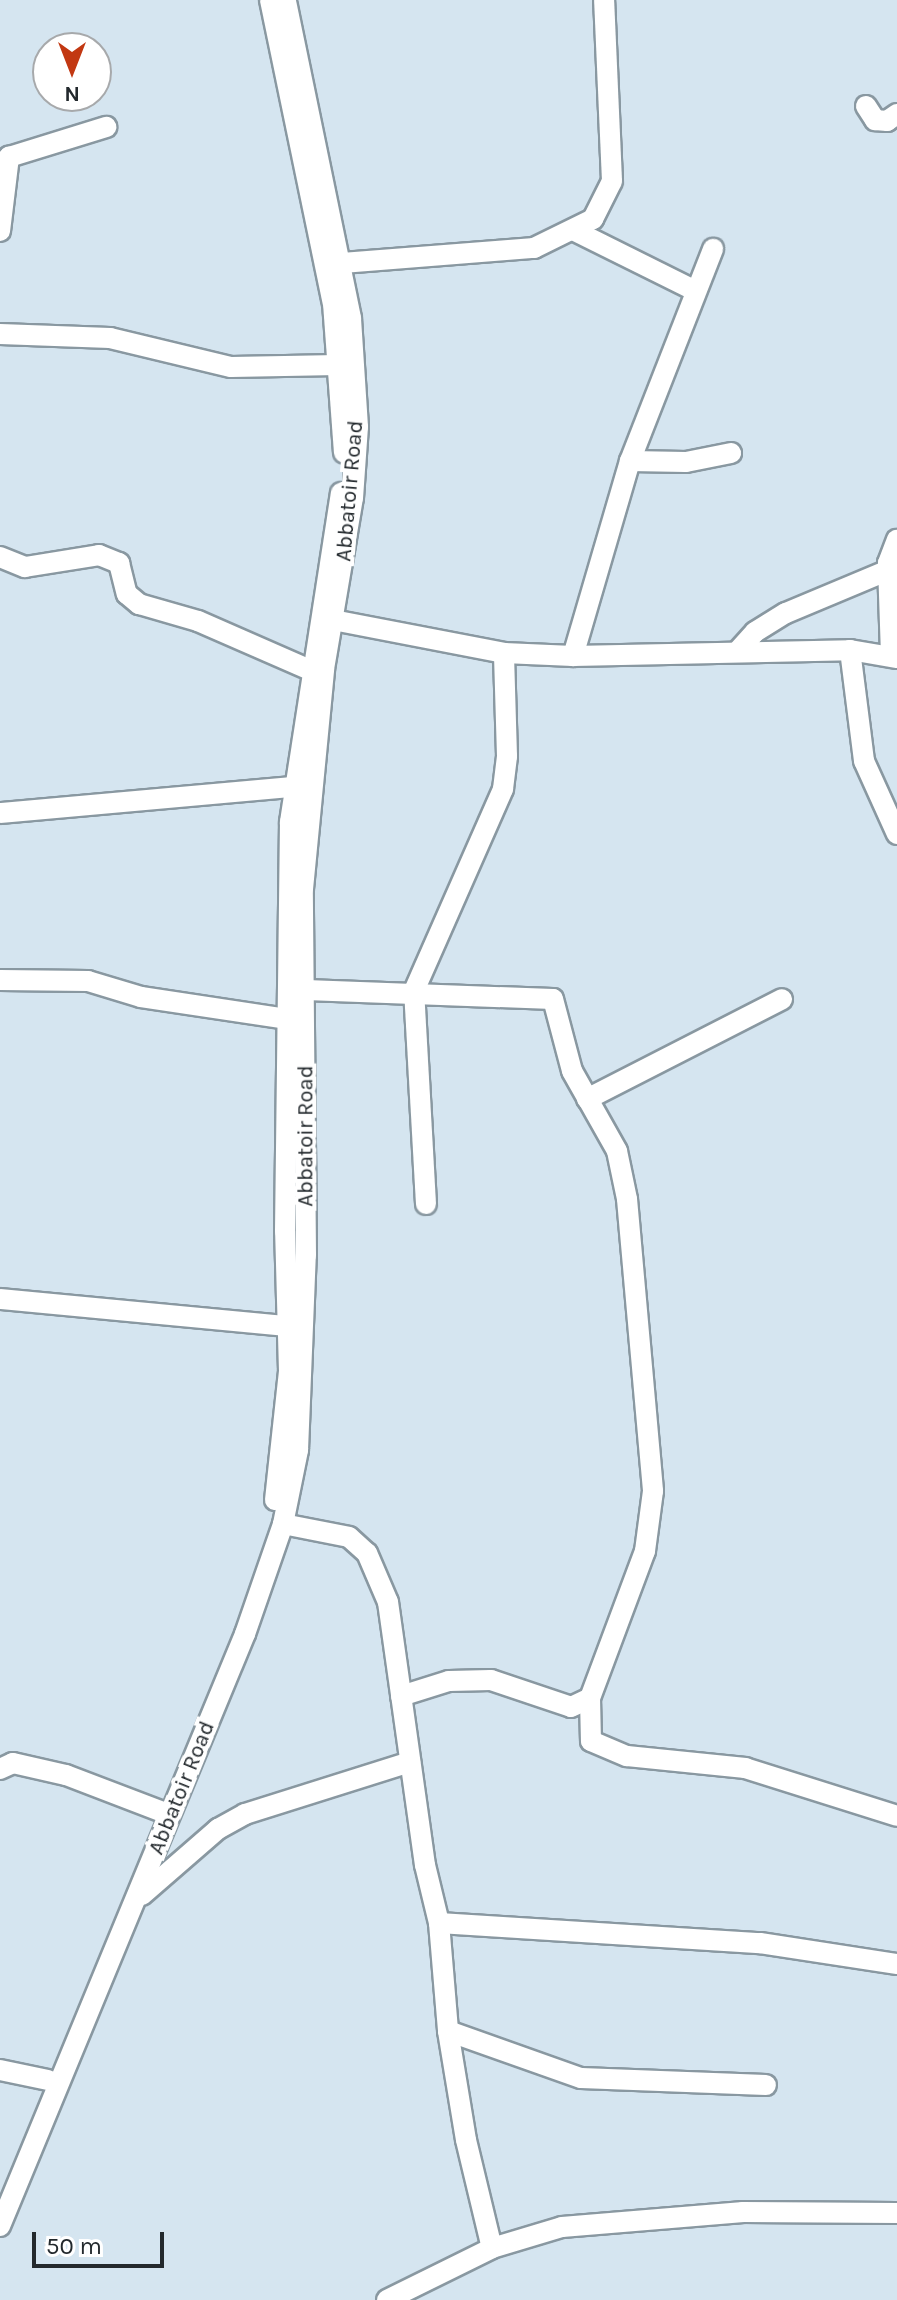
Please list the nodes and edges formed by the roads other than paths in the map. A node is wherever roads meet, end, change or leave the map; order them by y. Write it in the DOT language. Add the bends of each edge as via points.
graph roads {
  1 [pos="270,0"];
  2 [pos="286,0"];
  3 [pos="604,0"];
  4 [pos="866,106"];
  5 [pos="897,114"];
  6 [pos="106,127"];
  7 [pos="0,231"];
  8 [pos="575,231"];
  9 [pos="713,249"];
  10 [pos="342,263"];
  11 [pos="694,290"];
  12 [pos="0,334"];
  13 [pos="338,365"];
  14 [pos="731,453"];
  15 [pos="630,461"];
  16 [pos="897,540"];
  17 [pos="0,557"];
  18 [pos="889,570"];
  19 [pos="333,620"];
  20 [pos="850,650"];
  21 [pos="737,652"];
  22 [pos="504,653"];
  23 [pos="573,656"];
  24 [pos="894,657"];
  25 [pos="310,670"];
  26 [pos="294,787"];
  27 [pos="0,813"];
  28 [pos="897,834"];
  29 [pos="0,980"];
  30 [pos="306,990"];
  31 [pos="414,991"];
  32 [pos="782,999"];
  33 [pos="286,1019"];
  34 [pos="587,1099"];
  35 [pos="426,1204"];
  36 [pos="0,1299"];
  37 [pos="288,1326"];
  38 [pos="283,1524"];
  39 [pos="401,1696"];
  40 [pos="590,1698"];
  41 [pos="410,1762"];
  42 [pos="0,1769"];
  43 [pos="163,1812"];
  44 [pos="897,1816"];
  45 [pos="136,1901"];
  46 [pos="439,1923"];
  47 [pos="897,1964"];
  48 [pos="448,2031"];
  49 [pos="0,2070"];
  50 [pos="48,2080"];
  51 [pos="766,2085"];
  52 [pos="0,2192"];
  53 [pos="897,2213"];
  54 [pos="0,2226"];
  55 [pos="492,2248"];
  56 [pos="387,2300"];
  1 -- 13 [label="street, Abbatoir Road" via="333,303"];
  2 -- 10 [label="street, Abbatoir Road"];
  3 -- 8 [label="street" via="612,181 593,219"];
  4 -- 5 [label="street" via="875,120 887,121"];
  6 -- 7 [label="street" via="9,157"];
  8 -- 10 [label="street" via="534,248"];
  8 -- 11 [label="street"];
  9 -- 11 [label="street"];
  10 -- 19 [label="street, Abbatoir Road" via="358,427 353,498"];
  11 -- 15 [label="street"];
  12 -- 13 [label="street" via="110,338 231,367"];
  13 -- 25 [label="street, Abbatoir Road" via="344,477"];
  14 -- 15 [label="street" via="686,462"];
  15 -- 23 [label="street"];
  16 -- 18 [label="street"];
  17 -- 25 [label="street" via="25,567 99,555 119,563 127,594 139,604 198,621"];
  18 -- 21 [label="street" via="786,613 755,632"];
  18 -- 24 [label="street"];
  19 -- 22 [label="street"];
  19 -- 30 [label="street, Abbatoir Road" via="303,889"];
  20 -- 21 [label="street"];
  20 -- 24 [label="street"];
  20 -- 28 [label="street" via="864,761"];
  21 -- 23 [label="street"];
  22 -- 23 [label="street"];
  22 -- 31 [label="street" via="503,789"];
  25 -- 26 [label="street, Abbatoir Road"];
  26 -- 27 [label="street"];
  26 -- 33 [label="street, Abbatoir Road"];
  29 -- 33 [label="street" via="88,981 141,997"];
  30 -- 31 [label="street"];
  30 -- 38 [label="street, Abbatoir Road" via="302,1401"];
  31 -- 34 [label="street" via="553,999 572,1071"];
  31 -- 35 [label="street"];
  32 -- 34 [label="street"];
  33 -- 37 [label="street, Abbatoir Road"];
  34 -- 40 [label="street" via="617,1151 627,1199 653,1479 645,1551"];
  36 -- 37 [label="street"];
  37 -- 43 [label="street, Abbatoir Road" via="289,1371 268,1542"];
  38 -- 39 [label="street" via="349,1537 367,1553 388,1602"];
  38 -- 45 [label="street, Abbatoir Road" via="245,1634"];
  39 -- 40 [label="street" via="449,1681 491,1680 571,1707"];
  39 -- 41 [label="street"];
  40 -- 44 [label="street" via="591,1741 599,1748 745,1768"];
  41 -- 45 [label="street" via="245,1814 197,1845"];
  41 -- 46 [label="street"];
  42 -- 43 [label="street" via="13,1763 66,1775"];
  43 -- 50 [label="street, Abbatoir Road"];
  45 -- 54 [label="street, Abbatoir Road"];
  46 -- 47 [label="street" via="760,1943"];
  46 -- 48 [label="street"];
  48 -- 51 [label="street" via="581,2078"];
  48 -- 55 [label="street" via="466,2140"];
  49 -- 50 [label="street"];
  50 -- 52 [label="street, Abbatoir Road"];
  53 -- 55 [label="street" via="688,2216 562,2227"];
  55 -- 56 [label="street"];
}
